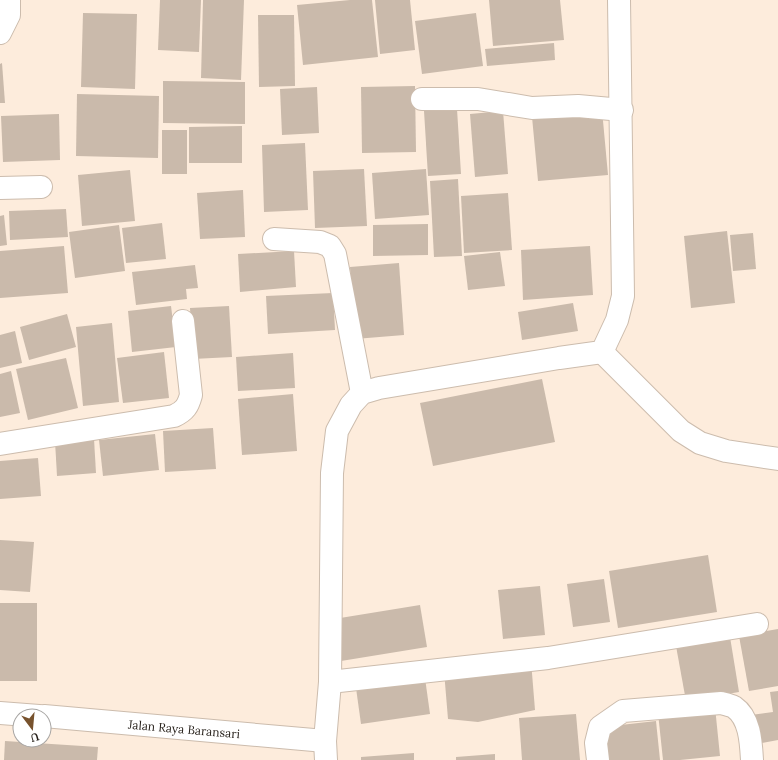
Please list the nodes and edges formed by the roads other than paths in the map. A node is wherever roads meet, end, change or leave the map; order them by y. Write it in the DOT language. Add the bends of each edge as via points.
graph roads {
  1 [pos="9,0"];
  2 [pos="620,0"];
  3 [pos="0,33"];
  4 [pos="422,99"];
  5 [pos="622,110"];
  6 [pos="41,187"];
  7 [pos="0,188"];
  8 [pos="274,239"];
  9 [pos="183,321"];
  10 [pos="602,352"];
  11 [pos="362,393"];
  12 [pos="0,444"];
  13 [pos="778,459"];
  14 [pos="757,624"];
  15 [pos="330,682"];
  16 [pos="0,713"];
  17 [pos="12,714"];
  18 [pos="52,717"];
  19 [pos="325,751"];
  20 [pos="598,760"];
  21 [pos="752,760"];
  1 -- 3 [label="street" via="9,15"];
  2 -- 5 [label="street"];
  4 -- 5 [label="street" via="478,99 532,108 578,106"];
  5 -- 10 [label="street" via="623,296 617,320"];
  6 -- 7 [label="street"];
  8 -- 11 [label="street" via="320,242 330,246 335,254"];
  9 -- 12 [label="street" via="191,395 188,406 182,412 174,416"];
  10 -- 11 [label="street" via="379,388"];
  10 -- 13 [label="street" via="681,431 700,443 726,451"];
  11 -- 15 [label="street" via="350,405 337,432 332,473"];
  14 -- 15 [label="street" via="548,658"];
  15 -- 19 [label="street"];
  16 -- 17 [label="street"];
  18 -- 19 [label="street, Jalan Raya Baransari"];
  20 -- 21 [label="street" via="596,743 600,727 623,711 721,703 734,707 746,722"];
}
